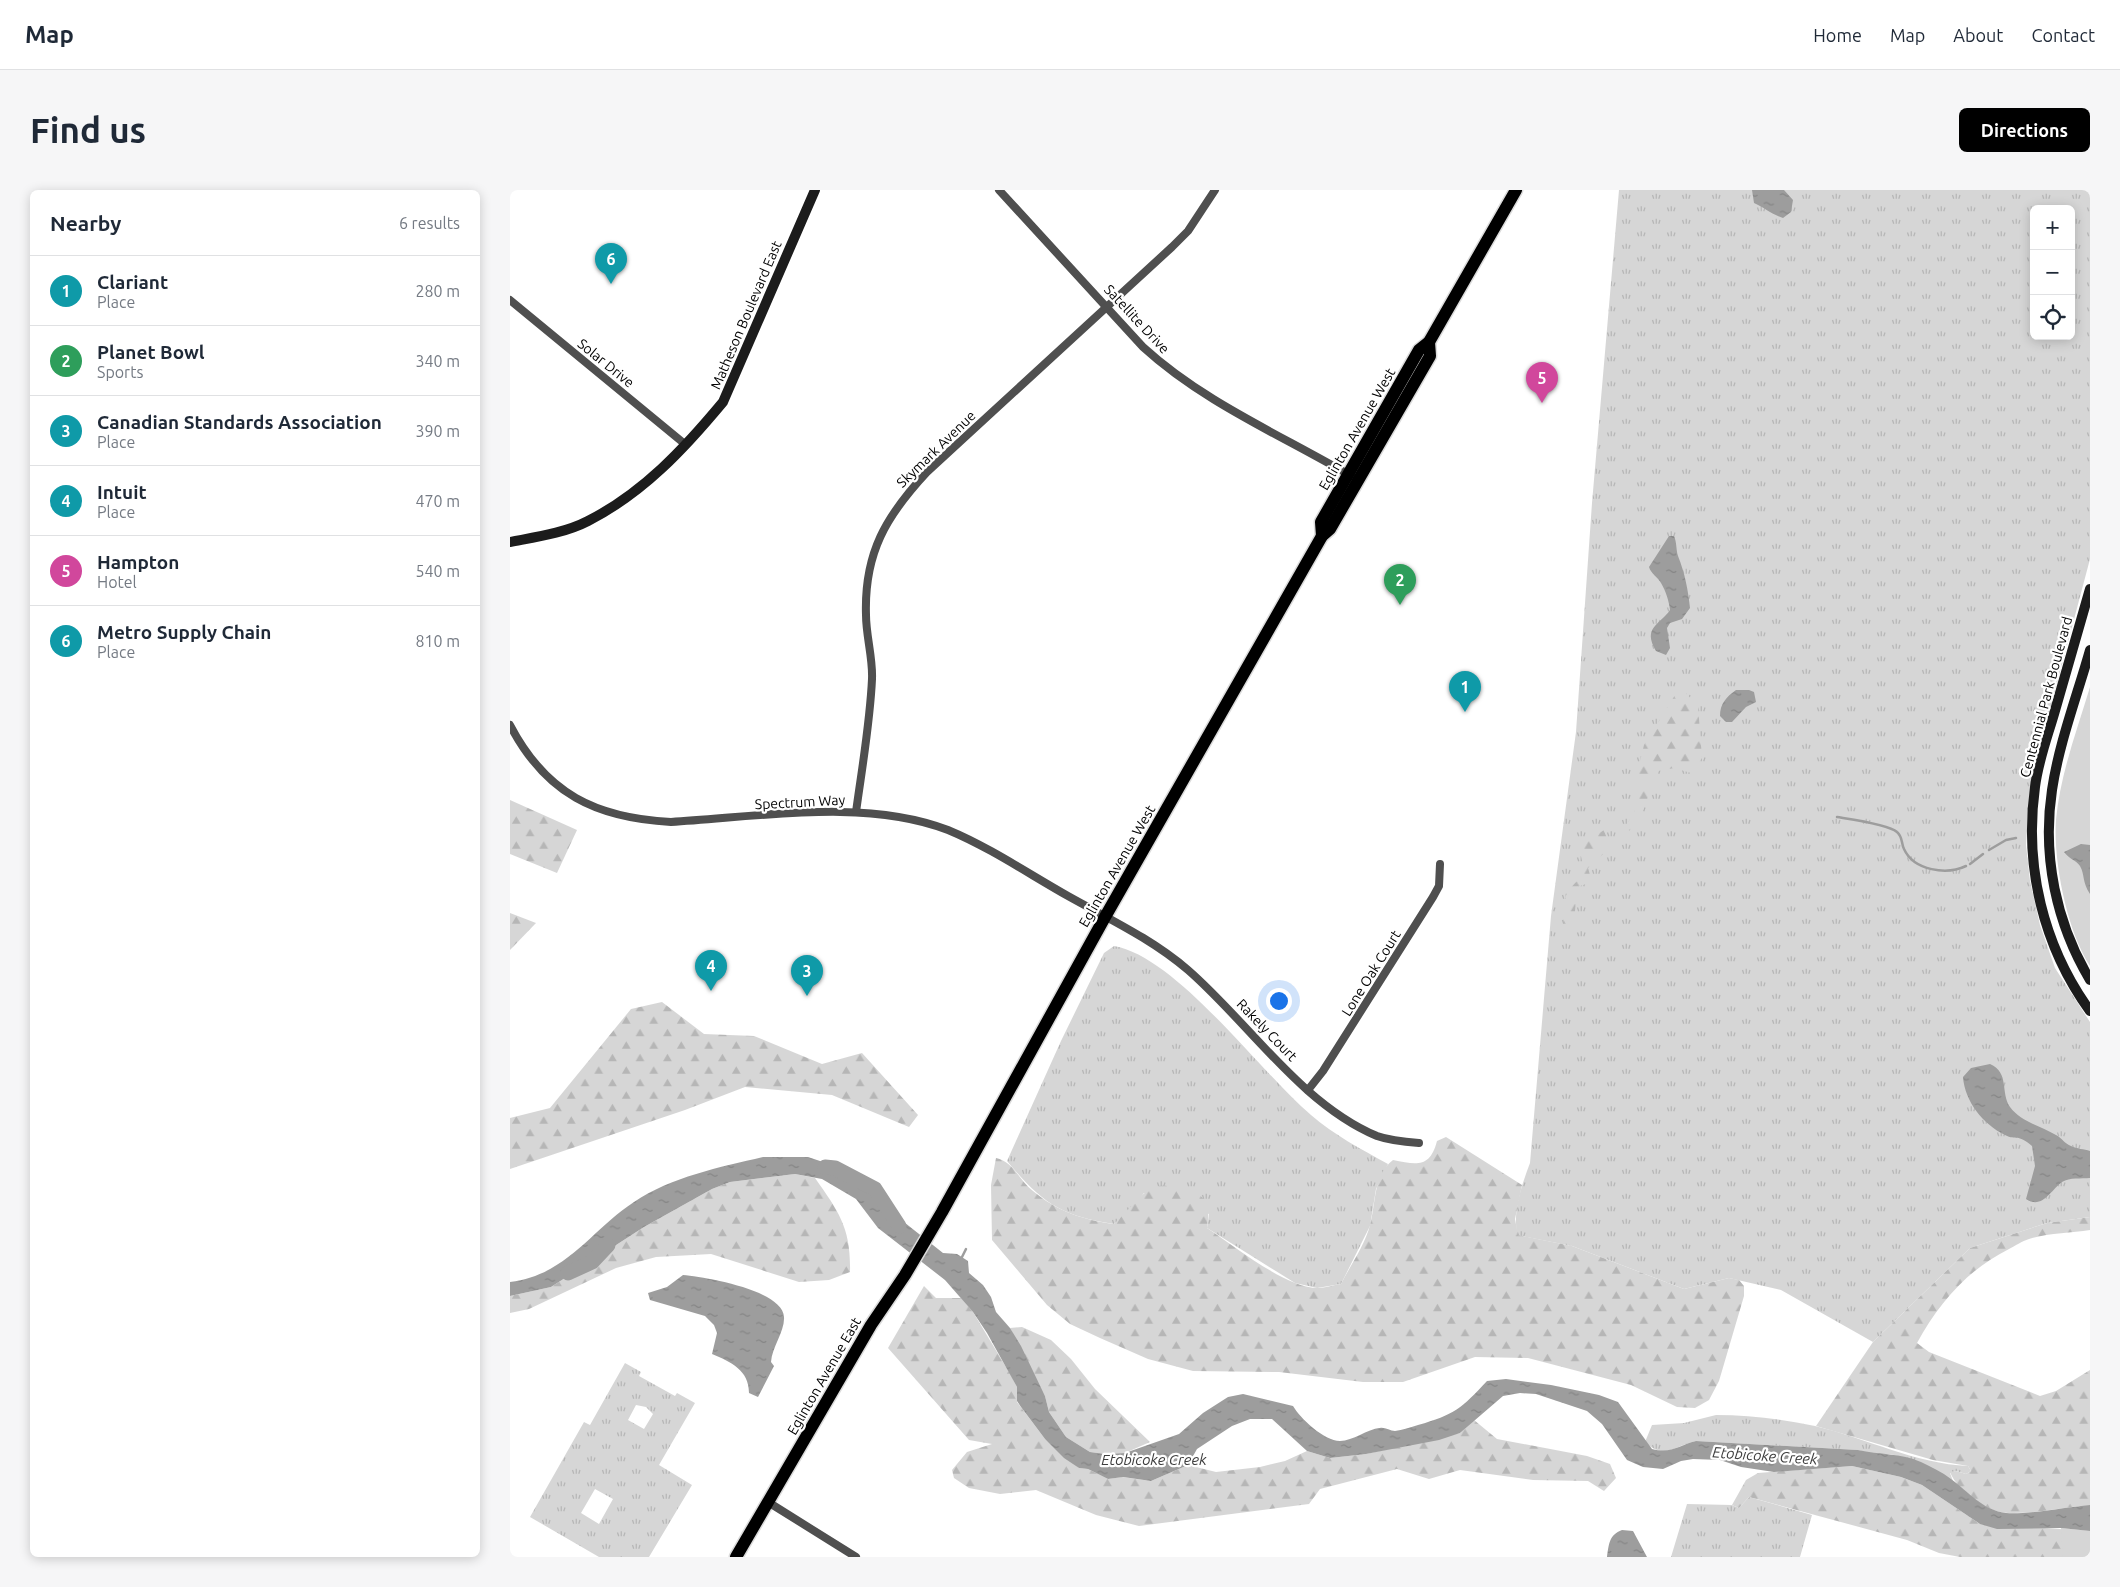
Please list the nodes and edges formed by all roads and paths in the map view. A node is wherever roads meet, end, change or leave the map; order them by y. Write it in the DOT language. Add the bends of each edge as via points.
graph roads {
  1 [pos="815,190"];
  2 [pos="999,190"];
  3 [pos="1215,190"];
  4 [pos="1516,190"];
  5 [pos="510,300"];
  6 [pos="1108,308"];
  7 [pos="686,445"];
  8 [pos="1353,477"];
  9 [pos="510,542"];
  10 [pos="2090,589"];
  11 [pos="2090,650"];
  12 [pos="510,725"];
  13 [pos="856,812"];
  14 [pos="1440,864"];
  15 [pos="1105,917"];
  16 [pos="2090,980"];
  17 [pos="2090,1011"];
  18 [pos="1308,1090"];
  19 [pos="1419,1143"];
  20 [pos="942,1212"];
  21 [pos="768,1502"];
  22 [pos="736,1557"];
  23 [pos="856,1557"];
  1 -- 7 [label="street, Matheson Boulevard East" via="723,402"];
  2 -- 6 [label="street, Satellite Drive"];
  3 -- 6 [label="street, Skymark Avenue" via="1188,231"];
  4 -- 8 [label="main road, Eglinton Avenue West" via="1429,342 1419,350"];
  5 -- 7 [label="street, Solar Drive"];
  6 -- 8 [label="street, Satellite Drive" via="1165,367"];
  6 -- 13 [label="street, Skymark Avenue" via="928,472 902,499 887,522 872,559 866,590 872,679"];
  7 -- 9 [label="street, Matheson Boulevard East" via="644,486 587,522"];
  8 -- 15 [label="main road, Eglinton Avenue West" via="1330,529 1322,536"];
  10 -- 17 [label="street, Centennial Park Boulevard" via="2044,748 2035,786 2032,823 2035,880 2047,928 2062,964"];
  11 -- 16 [label="street, Centennial Park Boulevard" via="2052,789 2049,838 2052,881 2059,908 2069,940"];
  12 -- 13 [label="street, Spectrum Way" via="522,749 546,775 596,809 622,816 671,822"];
  13 -- 15 [label="street, Spectrum Way" via="914,820 955,833"];
  14 -- 18 [label="street, Lone Oak Court" via="1439,886 1433,897 1323,1072"];
  15 -- 18 [label="street, Rakely Court" via="1150,942 1187,969"];
  15 -- 20 [label="main road, Eglinton Avenue West"];
  18 -- 19 [label="street, Rakely Court" via="1356,1125 1378,1136"];
  20 -- 21 [label="main road, Eglinton Avenue East" via="871,1325"];
  21 -- 22 [label="main road, Eglinton Avenue East"];
  21 -- 23 [label="street"];
}
